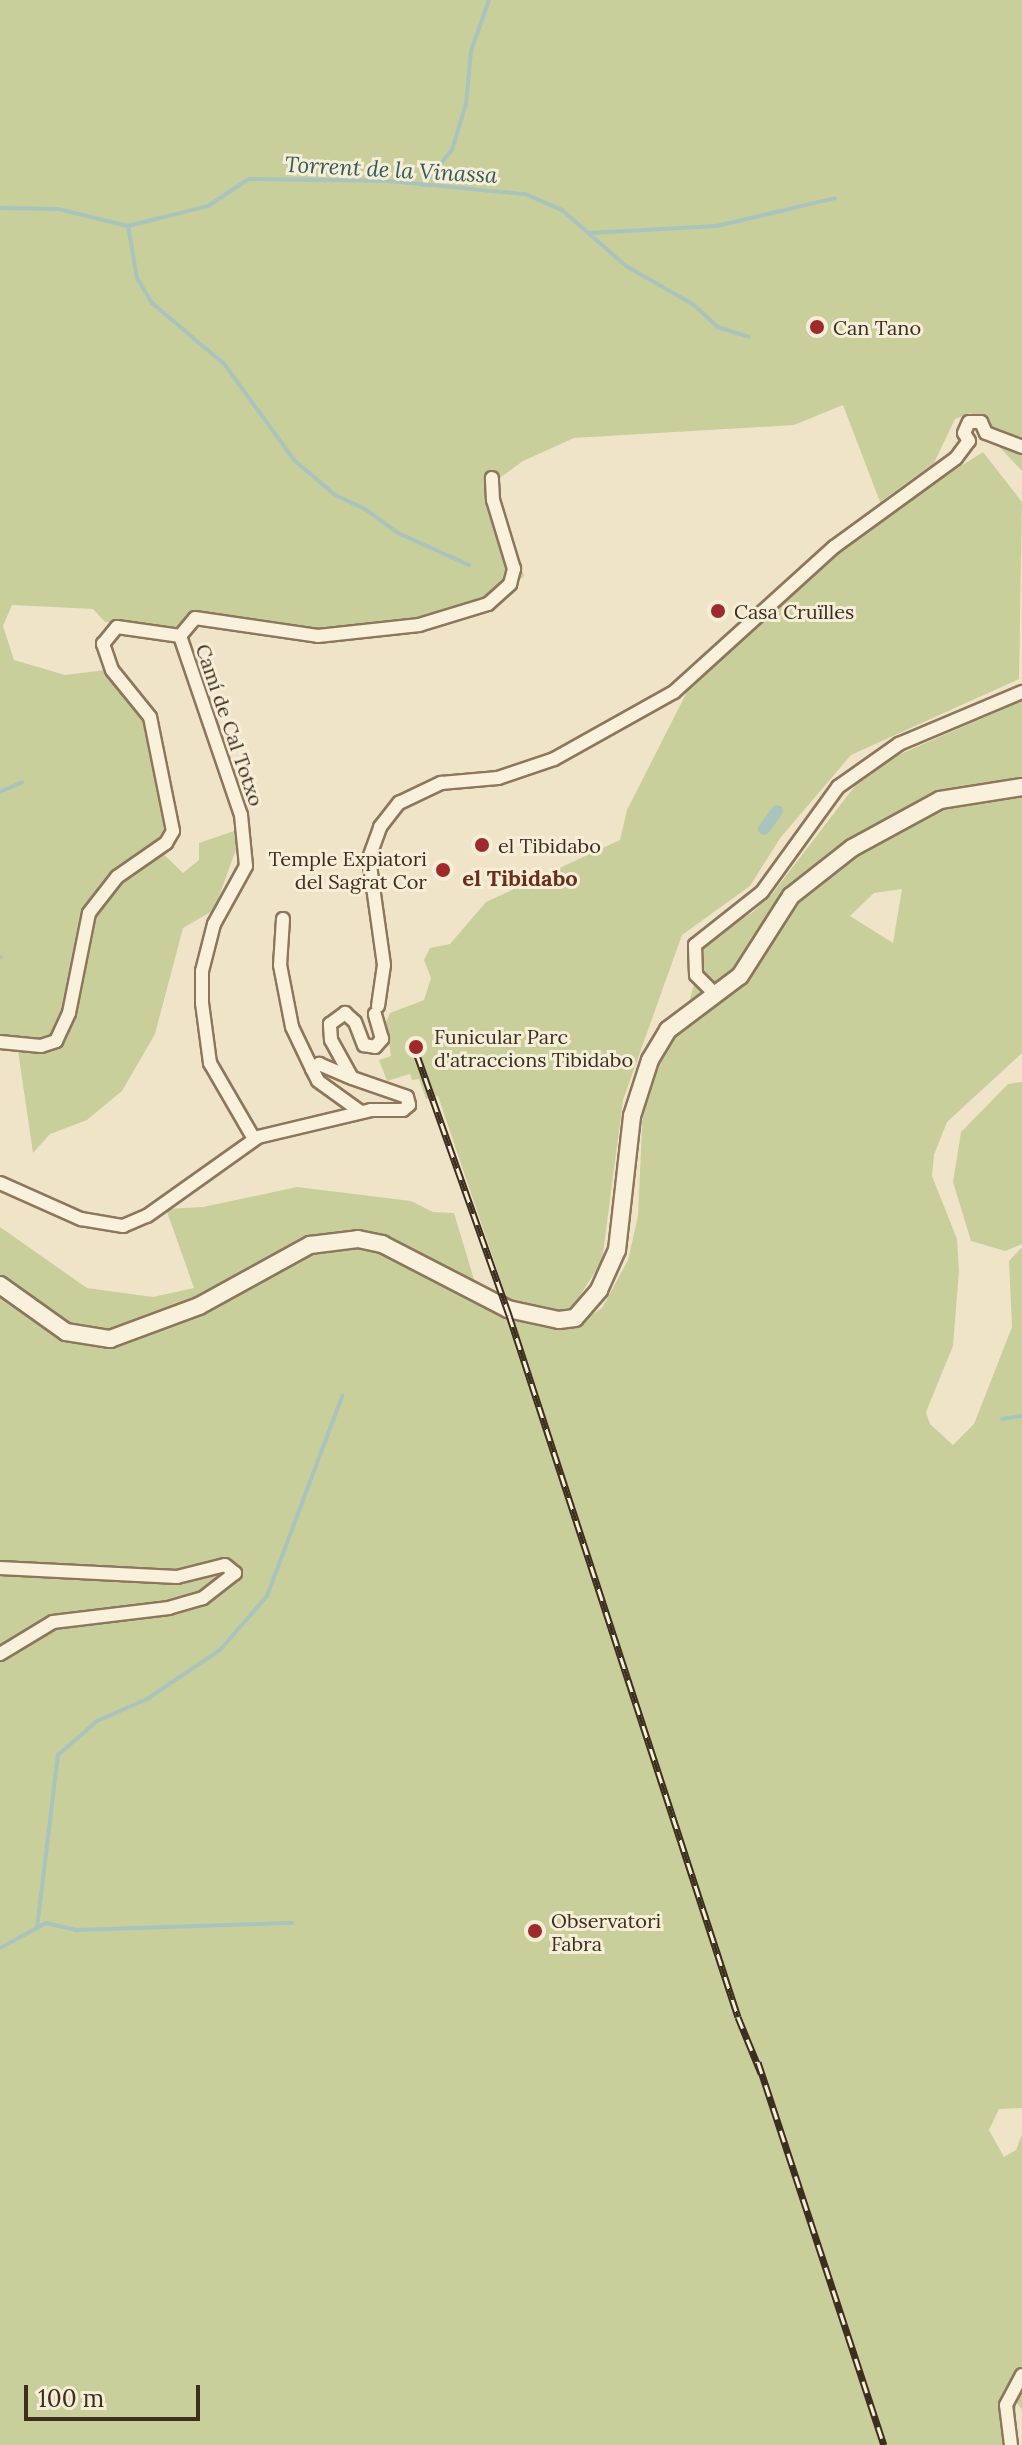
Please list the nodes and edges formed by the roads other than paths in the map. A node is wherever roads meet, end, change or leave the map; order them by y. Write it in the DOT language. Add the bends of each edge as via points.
graph roads {
  1 [pos="986,433"];
  2 [pos="969,441"];
  3 [pos="1022,447"];
  4 [pos="492,478"];
  5 [pos="180,636"];
  6 [pos="1022,692"];
  7 [pos="1022,787"];
  8 [pos="283,919"];
  9 [pos="716,995"];
  10 [pos="0,1042"];
  11 [pos="312,1069"];
  12 [pos="352,1078"];
  13 [pos="361,1112"];
  14 [pos="254,1139"];
  15 [pos="0,1183"];
  16 [pos="0,1285"];
  17 [pos="0,1568"];
  18 [pos="0,1654"];
  19 [pos="1022,2375"];
  20 [pos="1011,2445"];
  1 -- 2 [label="street" via="981,441"];
  1 -- 2 [label="street" via="982,423 970,422 964,433"];
  1 -- 3 [label="street"];
  2 -- 12 [label="street" via="956,458 834,547 674,692 617,729 517,773 441,783 399,803 380,827 369,858 384,980 377,1010 382,1039 375,1047 364,1045 351,1016 339,1015 330,1024 334,1049"];
  4 -- 5 [label="street" via="493,500 514,569 510,584 488,604 419,625 308,636 203,618 188,622"];
  5 -- 10 [label="street" via="117,627 103,644 112,670 140,698 155,728 173,831 166,843 117,877 89,913 69,1013 56,1041 41,1046"];
  5 -- 14 [label="street, Camí de Cal Totxo" via="241,815 246,866 214,924 202,971 202,1003 210,1063"];
  6 -- 9 [label="street" via="899,744 838,787 762,892 695,945 696,975"];
  7 -- 9 [label="street" via="961,794 890,823 802,885 757,956"];
  8 -- 11 [label="street" via="284,997"];
  9 -- 16 [label="street" via="673,1025 650,1060 632,1116 617,1250 593,1299 575,1318 559,1320 508,1309 382,1244 358,1239 310,1245 199,1306 110,1339 66,1332"];
  11 -- 12 [label="street" via="319,1064"];
  11 -- 13 [label="street" via="318,1081"];
  12 -- 13 [label="street" via="410,1102 403,1110"];
  13 -- 14 [label="street"];
  14 -- 15 [label="street" via="147,1216 123,1226 81,1219"];
  17 -- 18 [label="street" via="177,1577 221,1565 233,1568 230,1580 203,1598 169,1608 53,1622"];
  19 -- 20 [label="street" via="1006,2405"];
}
